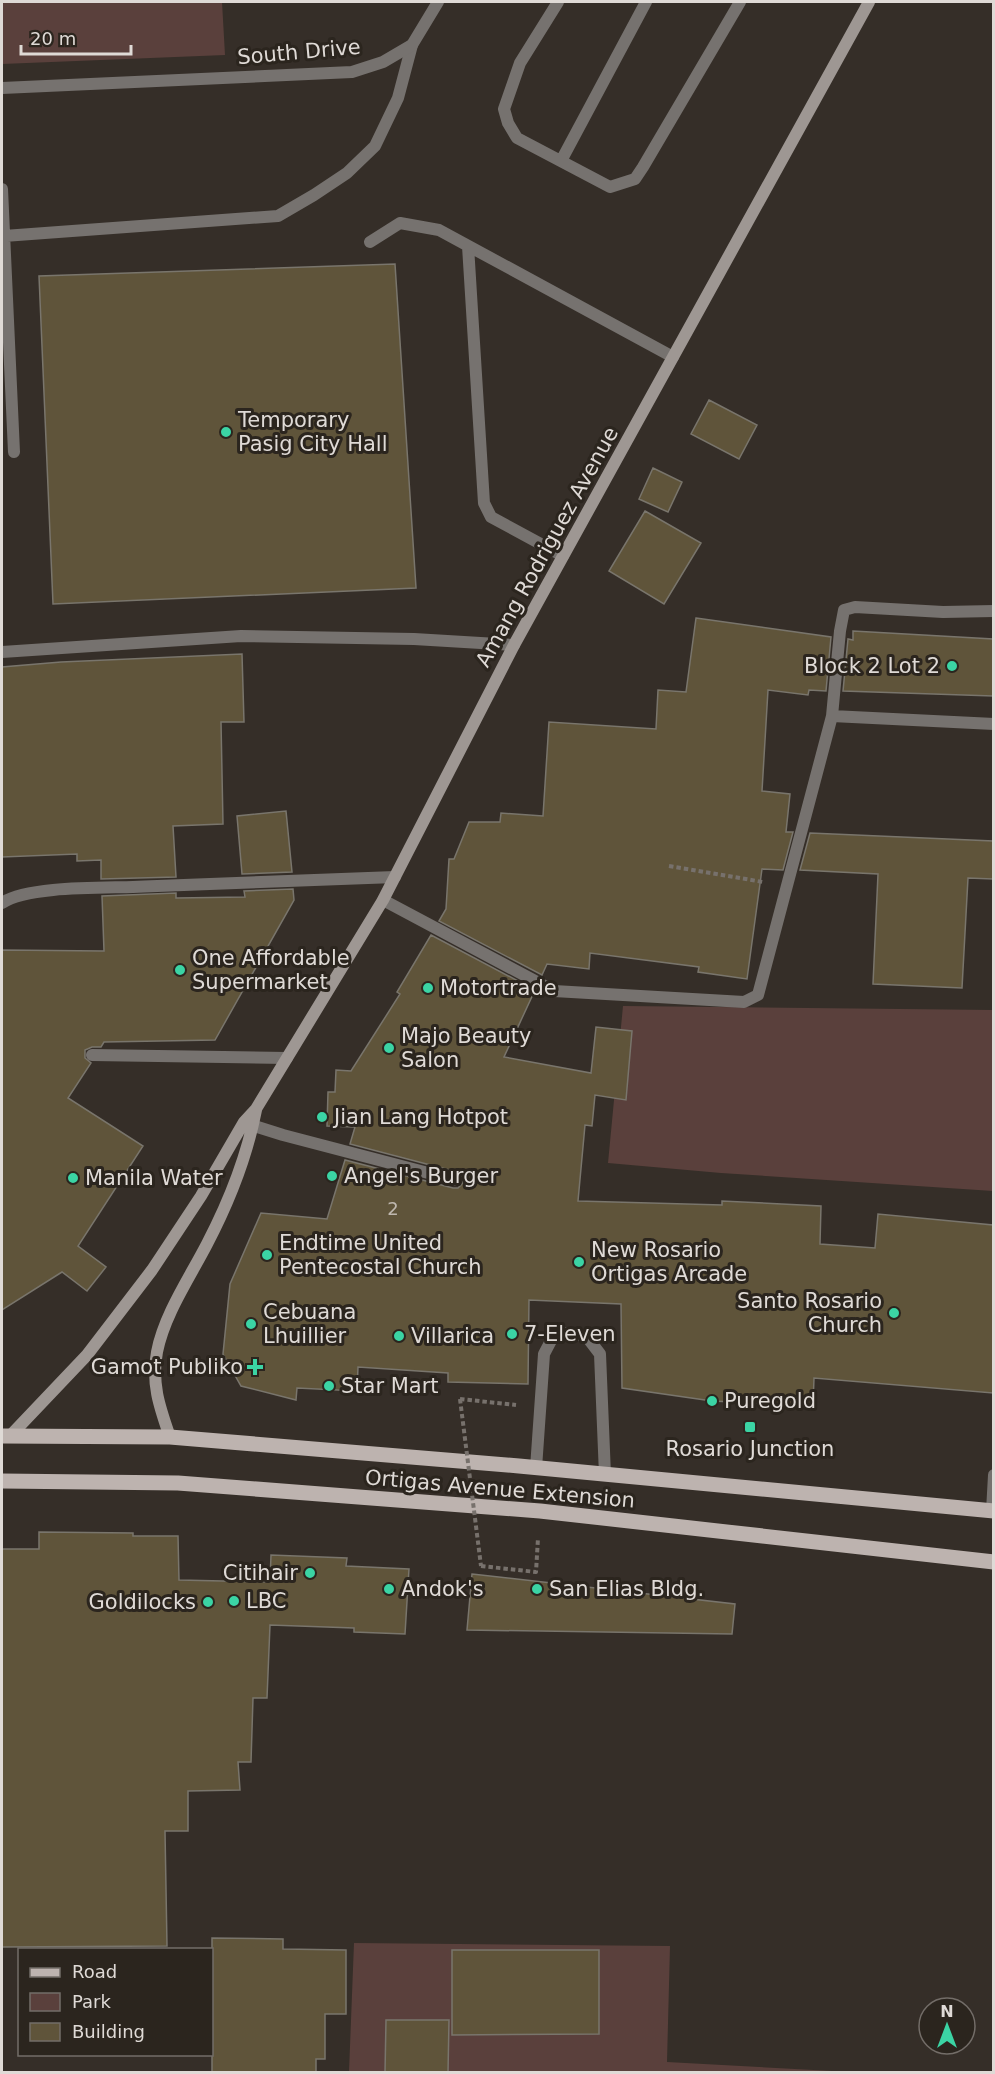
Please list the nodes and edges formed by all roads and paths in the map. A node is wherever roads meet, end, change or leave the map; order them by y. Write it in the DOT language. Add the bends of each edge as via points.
graph roads {
  1 [pos="438,2"];
  2 [pos="558,2"];
  3 [pos="646,2"];
  4 [pos="740,2"];
  5 [pos="869,2"];
  6 [pos="412,45"];
  7 [pos="2,88"];
  8 [pos="561,161"];
  9 [pos="2,189"];
  10 [pos="4,236"];
  11 [pos="370,242"];
  12 [pos="468,246"];
  13 [pos="673,357"];
  14 [pos="14,452"];
  15 [pos="563,556"];
  16 [pos="993,611"];
  17 [pos="514,645"];
  18 [pos="2,652"];
  19 [pos="832,716"];
  20 [pos="993,724"];
  21 [pos="669,866"];
  22 [pos="395,878"];
  23 [pos="787,886"];
  24 [pos="383,900"];
  25 [pos="2,903"];
  26 [pos="92,1055"];
  27 [pos="287,1058"];
  28 [pos="248,1124"];
  29 [pos="455,1180"];
  30 [pos="524,1405"];
  31 [pos="6,1436"];
  32 [pos="170,1437"];
  33 [pos="536,1468"];
  34 [pos="993,1474"];
  35 [pos="605,1475"];
  36 [pos="2,1481"];
  37 [pos="540,1511"];
  38 [pos="993,1511"];
  39 [pos="993,1562"];
  1 -- 6 [label="street"];
  2 -- 8 [label="street" via="520,63 504,109 517,138"];
  3 -- 8 [label="street"];
  4 -- 8 [label="street" via="634,179 610,187"];
  5 -- 13 [label="main road, Amang Rodriguez Avenue"];
  6 -- 7 [label="street, South Drive" via="383,62 352,72"];
  6 -- 10 [label="street" via="398,98 375,146 347,173 278,216"];
  9 -- 10 [label="street"];
  10 -- 14 [label="street"];
  11 -- 12 [label="street" via="400,223 439,230"];
  12 -- 13 [label="street"];
  12 -- 15 [label="street" via="484,503 491,517"];
  13 -- 15 [label="main road, Amang Rodriguez Avenue"];
  15 -- 17 [label="main road, Amang Rodriguez Avenue"];
  16 -- 19 [label="street" via="855,607 844,610"];
  17 -- 18 [label="street" via="241,636"];
  17 -- 22 [label="main road, Amang Rodriguez Avenue"];
  19 -- 20 [label="street"];
  19 -- 23 [label="street"];
  21 -- 23 [label="path"];
  22 -- 24 [label="main road, Amang Rodriguez Avenue"];
  22 -- 25 [label="street" via="91,888 26,894"];
  23 -- 24 [label="street" via="758,995 744,1002 554,991"];
  24 -- 27 [label="main road, Amang Rodriguez Avenue"];
  26 -- 27 [label="street"];
  27 -- 28 [label="main road, Amang Rodriguez Avenue"];
  28 -- 29 [label="street"];
  28 -- 31 [label="main road, Amang Rodriguez Avenue" via="152,1270 87,1355"];
  28 -- 32 [label="main road, Amang Rodriguez Avenue" via="224,1210 167,1321 157,1353 156,1396"];
  30 -- 37 [label="path, bridge" via="460,1399 481,1566 536,1572"];
  31 -- 32 [label="main road, Ortigas Avenue Extension"];
  32 -- 33 [label="main road, Ortigas Avenue Extension"];
  33 -- 35 [label="main road, Ortigas Avenue Extension"];
  33 -- 35 [label="street" via="544,1354 554,1335 570,1333 587,1337 600,1354"];
  34 -- 38 [label="street"];
  35 -- 38 [label="main road, Ortigas Avenue Extension"];
  36 -- 37 [label="main road, Ortigas Avenue Extension" via="178,1483"];
  37 -- 39 [label="main road, Ortigas Avenue Extension"];
}
